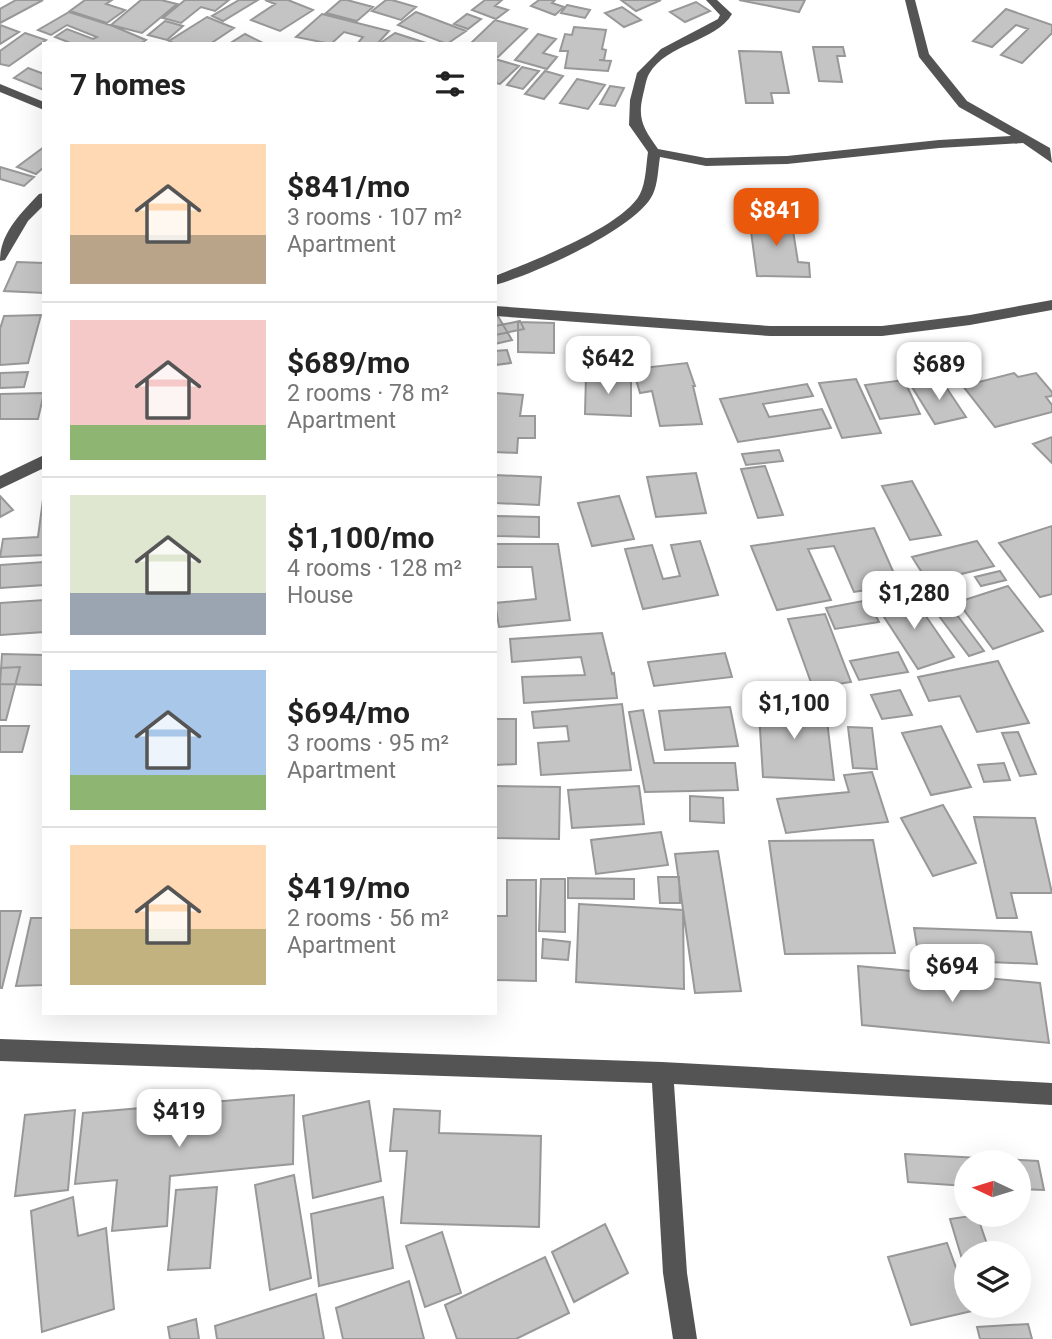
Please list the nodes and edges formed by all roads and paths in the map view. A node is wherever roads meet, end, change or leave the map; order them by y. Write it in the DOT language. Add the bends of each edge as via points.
graph roads {
  1 [pos="710,0"];
  2 [pos="911,0"];
  3 [pos="0,88"];
  4 [pos="42,105"];
  5 [pos="1026,139"];
  6 [pos="654,152"];
  7 [pos="1050,153"];
  8 [pos="42,199"];
  9 [pos="0,257"];
  10 [pos="497,280"];
  11 [pos="1052,305"];
  12 [pos="497,311"];
  13 [pos="42,462"];
  14 [pos="0,483"];
  15 [pos="0,1050"];
  16 [pos="662,1073"];
  17 [pos="1052,1094"];
  18 [pos="685,1339"];
  1 -- 6 [label="street" via="726,14 722,21 665,51 643,74 635,125"];
  2 -- 5 [label="street" via="923,55 963,104"];
  3 -- 4 [label="street"];
  5 -- 6 [label="street" via="787,160 706,162"];
  5 -- 7 [label="street"];
  6 -- 10 [label="street" via="645,196 622,218 559,256"];
  8 -- 9 [label="street" via="23,219"];
  11 -- 12 [label="street" via="882,331 770,331"];
  13 -- 14 [label="street"];
  15 -- 16 [label="street"];
  16 -- 17 [label="street"];
  16 -- 18 [label="street"];
}
